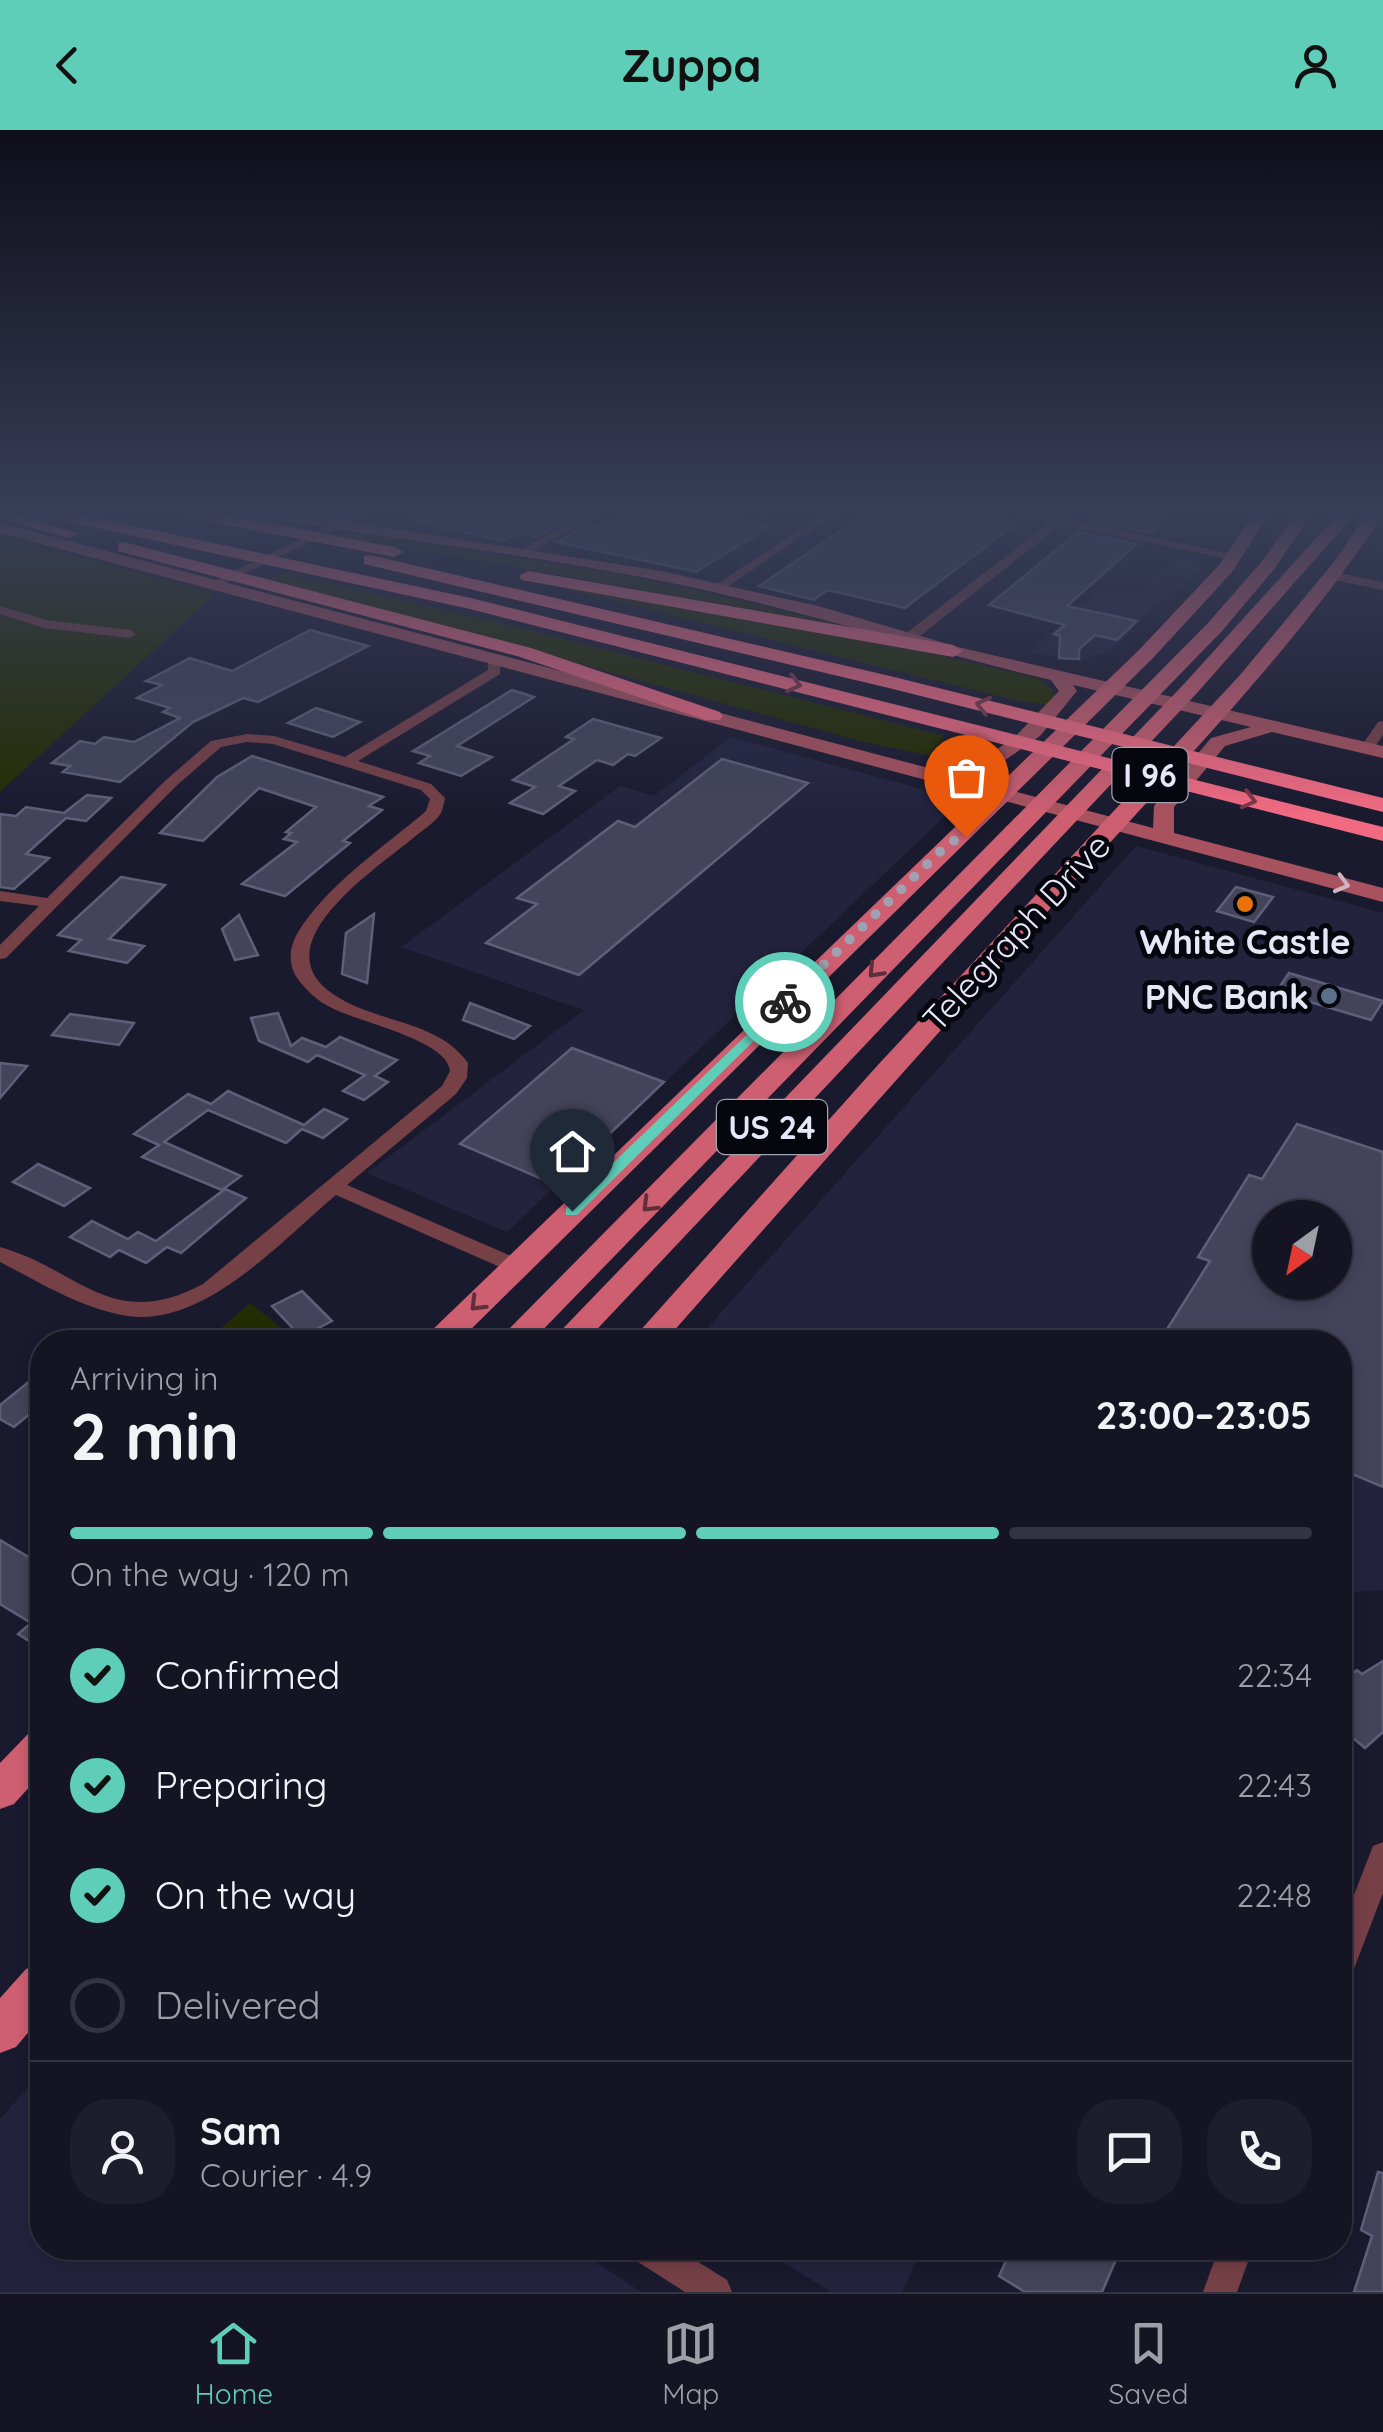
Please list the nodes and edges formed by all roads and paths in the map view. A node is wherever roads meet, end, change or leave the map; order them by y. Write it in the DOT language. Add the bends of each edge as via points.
graph roads {
  1 [pos="12,614"];
  2 [pos="330,614"];
  3 [pos="379,614"];
  4 [pos="510,614"];
  5 [pos="604,614"];
  6 [pos="744,614"];
  7 [pos="819,614"];
  8 [pos="940,614"];
  9 [pos="1182,614"];
  10 [pos="1225,614"];
  11 [pos="1260,614"];
  12 [pos="1301,614"];
  13 [pos="130,634"];
  14 [pos="910,637"];
  15 [pos="953,652"];
  16 [pos="1144,655"];
  17 [pos="493,660"];
  18 [pos="1058,676"];
  19 [pos="1247,679"];
  20 [pos="1111,688"];
  21 [pos="1217,713"];
  22 [pos="712,716"];
  23 [pos="1383,725"];
  24 [pos="1275,726"];
  25 [pos="1207,739"];
  26 [pos="1375,750"];
  27 [pos="348,762"];
  28 [pos="958,781"];
  29 [pos="1006,793"];
  30 [pos="1383,805"];
  31 [pos="1117,823"];
  32 [pos="1383,834"];
  33 [pos="1163,836"];
  34 [pos="950,842"];
  35 [pos="1060,883"];
  36 [pos="1383,895"];
  37 [pos="0,896"];
  38 [pos="50,903"];
  39 [pos="0,954"];
  40 [pos="333,1186"];
  41 [pos="0,1254"];
  42 [pos="516,1266"];
  43 [pos="451,1330"];
  44 [pos="524,1330"];
  45 [pos="577,1330"];
  46 [pos="657,1330"];
  47 [pos="30,1760"];
  48 [pos="30,1770"];
  49 [pos="0,1794"];
  50 [pos="1383,1856"];
  51 [pos="1352,1937"];
  52 [pos="30,1997"];
  53 [pos="0,2031"];
  54 [pos="666,2260"];
  55 [pos="1232,2260"];
  56 [pos="715,2292"];
  57 [pos="1220,2292"];
  1 -- 13 [label="street"];
  2 -- 17 [label="main road"];
  3 -- 22 [label="highway" via="524,652"];
  4 -- 32 [label="highway, I 96, one-way"];
  30 -- 5 [label="highway, I 96, one-way"];
  6 -- 15 [label="highway"];
  7 -- 14 [label="main road"];
  8 -- 14 [label="street"];
  9 -- 16 [label="main road"];
  10 -- 44 [label="main road, US 24, one-way"];
  11 -- 45 [label="main road, US 24"];
  12 -- 19 [label="main road, Telegraph Drive"];
  14 -- 15 [label="main road"];
  15 -- 18 [label="main road"];
  16 -- 19 [label="main road"];
  16 -- 20 [label="main road"];
  17 -- 22 [label="main road"];
  17 -- 27 [label="street" via="495,671"];
  18 -- 20 [label="main road"];
  18 -- 28 [label="main road" via="1068,691 1061,703 996,763"];
  19 -- 21 [label="main road, Telegraph Drive"];
  20 -- 21 [label="main road"];
  20 -- 29 [label="main road"];
  21 -- 24 [label="main road"];
  21 -- 25 [label="main road, Telegraph Drive"];
  22 -- 28 [label="main road"];
  23 -- 26 [label="street"];
  24 -- 25 [label="main road"];
  24 -- 26 [label="main road"];
  25 -- 31 [label="main road, Telegraph Drive"];
  25 -- 33 [label="main road" via="1164,806"];
  27 -- 38 [label="street" via="261,738 216,744"];
  27 -- 40 [label="street" via="426,787 438,804 313,922 300,944 300,967 328,1000 444,1046 460,1067 448,1090"];
  28 -- 29 [label="main road"];
  29 -- 31 [label="main road"];
  29 -- 34 [label="main road"];
  31 -- 33 [label="main road"];
  31 -- 35 [label="main road, Telegraph Drive"];
  33 -- 36 [label="main road, one-way"];
  34 -- 35 [label="main road" via="983,835 1029,844 1059,862"];
  34 -- 42 [label="main road"];
  35 -- 46 [label="main road, Telegraph Drive"];
  37 -- 38 [label="street"];
  38 -- 39 [label="street"];
  40 -- 41 [label="street" via="210,1289 164,1310 120,1310"];
  40 -- 42 [label="street"];
  42 -- 43 [label="main road, one-way"];
  47 -- 49 [label="main road"];
  48 -- 49 [label="main road"];
  50 -- 51 [label="street"];
  52 -- 53 [label="main road"];
  54 -- 56 [label="street"];
  55 -- 57 [label="street"];
}
